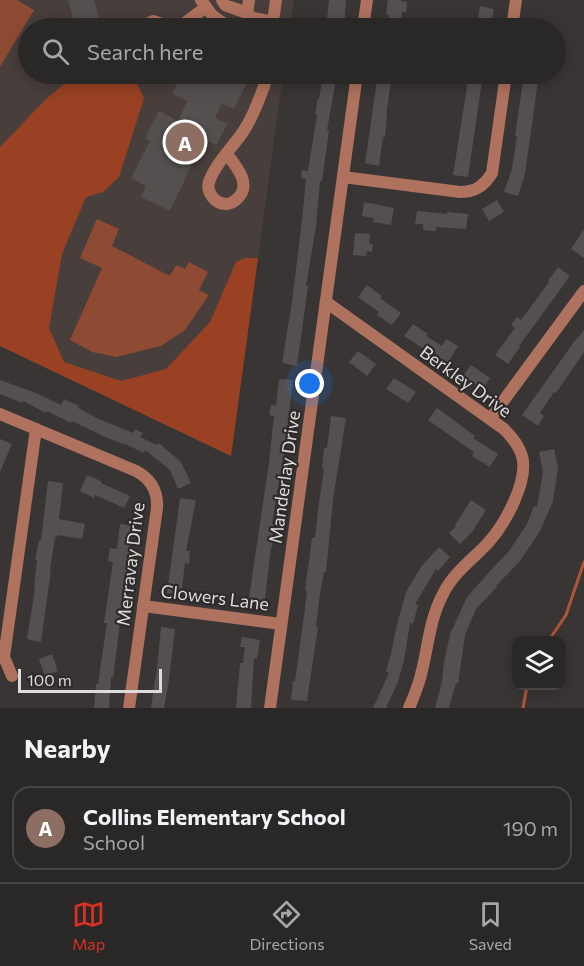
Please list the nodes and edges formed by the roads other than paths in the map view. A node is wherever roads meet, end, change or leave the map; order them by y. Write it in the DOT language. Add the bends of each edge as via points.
graph roads {
  1 [pos="222,0"];
  2 [pos="249,0"];
  3 [pos="276,0"];
  4 [pos="367,0"];
  5 [pos="516,0"];
  6 [pos="203,3"];
  7 [pos="247,13"];
  8 [pos="187,18"];
  9 [pos="216,18"];
  10 [pos="253,18"];
  11 [pos="274,18"];
  12 [pos="364,18"];
  13 [pos="513,18"];
  14 [pos="265,84"];
  15 [pos="356,84"];
  16 [pos="505,84"];
  17 [pos="226,154"];
  18 [pos="343,177"];
  19 [pos="584,291"];
  20 [pos="326,302"];
  21 [pos="0,414"];
  22 [pos="490,419"];
  23 [pos="36,429"];
  24 [pos="143,606"];
  25 [pos="282,624"];
  26 [pos="12,676"];
  27 [pos="129,708"];
  28 [pos="270,708"];
  29 [pos="409,708"];
  1 -- 7 [label="street" via="225,5"];
  2 -- 7 [label="street"];
  3 -- 11 [label="street"];
  4 -- 12 [label="street"];
  5 -- 13 [label="street"];
  6 -- 8 [label="street"];
  6 -- 9 [label="street"];
  7 -- 10 [label="street"];
  14 -- 17 [label="street" via="244,130"];
  15 -- 18 [label="street, Manderlay Drive"];
  16 -- 18 [label="street" via="492,173 476,190 460,192"];
  18 -- 20 [label="street, Manderlay Drive"];
  19 -- 22 [label="street"];
  20 -- 22 [label="street, Berkley Drive"];
  20 -- 25 [label="street, Manderlay Drive"];
  21 -- 23 [label="street, Merravay Drive"];
  22 -- 29 [label="street, Berkley Drive" via="518,446 522,480 495,533 443,593"];
  23 -- 24 [label="street, Merravay Drive" via="149,480 158,499"];
  23 -- 26 [label="street" via="3,657"];
  24 -- 25 [label="street, Clowers Lane"];
  24 -- 27 [label="street, Merravay Drive"];
  25 -- 28 [label="street, Manderlay Drive"];
}
